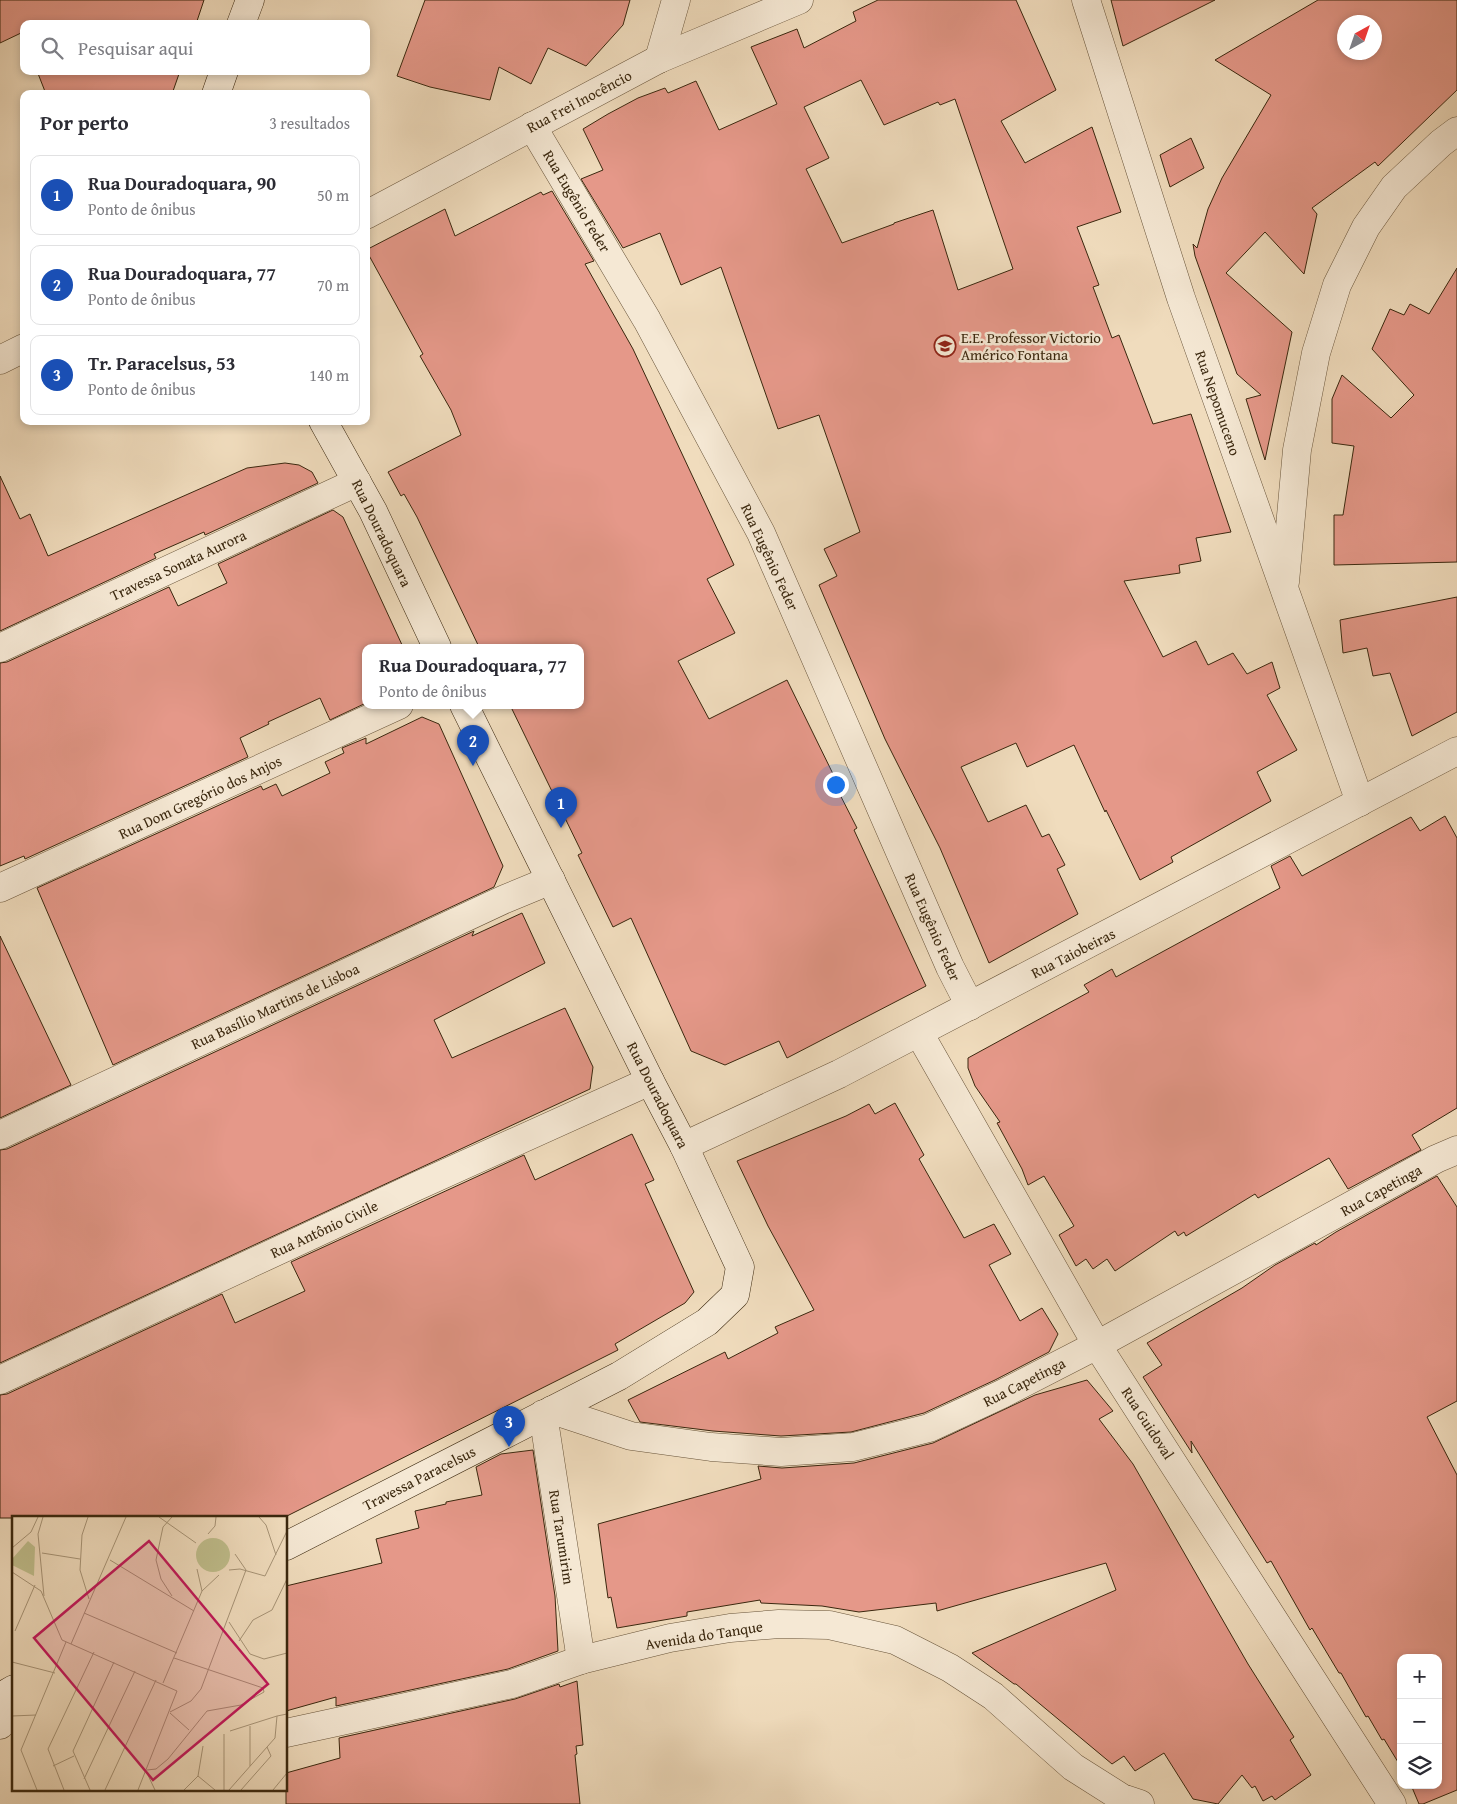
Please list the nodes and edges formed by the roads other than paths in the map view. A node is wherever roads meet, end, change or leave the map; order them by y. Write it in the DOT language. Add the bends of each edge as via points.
graph roads {
  1 [pos="250,0"];
  2 [pos="676,0"];
  3 [pos="799,0"];
  4 [pos="1086,0"];
  5 [pos="242,20"];
  6 [pos="659,59"];
  7 [pos="223,75"];
  8 [pos="217,90"];
  9 [pos="532,126"];
  10 [pos="1457,131"];
  11 [pos="370,213"];
  12 [pos="20,350"];
  13 [pos="0,360"];
  14 [pos="325,425"];
  15 [pos="357,482"];
  16 [pos="1284,590"];
  17 [pos="436,644"];
  18 [pos="0,648"];
  19 [pos="390,709"];
  20 [pos="466,709"];
  21 [pos="1457,751"];
  22 [pos="1360,802"];
  23 [pos="551,880"];
  24 [pos="0,888"];
  25 [pos="970,1006"];
  26 [pos="919,1033"];
  27 [pos="650,1081"];
  28 [pos="0,1135"];
  29 [pos="684,1146"];
  30 [pos="1457,1150"];
  31 [pos="1097,1345"];
  32 [pos="0,1380"];
  33 [pos="548,1412"];
  34 [pos="288,1545"];
  35 [pos="581,1660"];
  36 [pos="6,1694"];
  37 [pos="0,1725"];
  38 [pos="288,1733"];
  39 [pos="1140,1804"];
  40 [pos="1392,1804"];
  1 -- 5 [label="street"];
  2 -- 6 [label="street"];
  3 -- 6 [label="street, Rua Frei Inocêncio"];
  4 -- 16 [label="street, Rua Nepomuceno" via="1181,298"];
  6 -- 9 [label="street, Rua Frei Inocêncio"];
  7 -- 8 [label="street"];
  9 -- 11 [label="street, Rua Frei Inocêncio"];
  9 -- 25 [label="street, Rua Eugênio Feder" via="647,320 761,533"];
  10 -- 16 [label="street" via="1394,188 1366,227 1337,285 1316,353 1297,450"];
  12 -- 13 [label="street"];
  14 -- 15 [label="street, Rua Douradoquara"];
  15 -- 17 [label="street, Rua Douradoquara"];
  15 -- 18 [label="street, Travessa Sonata Aurora"];
  16 -- 22 [label="street, Rua Nepomuceno"];
  19 -- 24 [label="street, Rua Dom Gregório dos Anjos"];
  20 -- 23 [label="street, Rua Douradoquara"];
  21 -- 22 [label="street, Rua Taiobeiras"];
  22 -- 25 [label="street, Rua Taiobeiras"];
  23 -- 27 [label="street, Rua Douradoquara"];
  23 -- 28 [label="street, Rua Basílio Martins de Lisboa"];
  25 -- 26 [label="street, Rua Taiobeiras"];
  26 -- 29 [label="street, Rua Taiobeiras"];
  26 -- 31 [label="street, Rua Guidoval"];
  27 -- 29 [label="street, Rua Douradoquara"];
  27 -- 32 [label="street, Rua Antônio Civile" via="415,1186"];
  29 -- 33 [label="street, Rua Douradoquara" via="740,1267 735,1295 707,1322 619,1376"];
  30 -- 31 [label="street, Rua Capetinga"];
  31 -- 33 [label="street, Rua Capetinga" via="928,1428 853,1447 781,1452 702,1446 631,1436"];
  31 -- 40 [label="street, Rua Guidoval"];
  33 -- 34 [label="street, Travessa Paracelsus"];
  33 -- 35 [label="street, Rua Tarumirim"];
  35 -- 38 [label="street, Avenida do Tanque" via="512,1684"];
  35 -- 39 [label="street, Avenida do Tanque" via="670,1638 779,1624 829,1625 895,1640 950,1668 993,1696 1073,1767 1122,1798"];
  36 -- 37 [label="street"];
}
